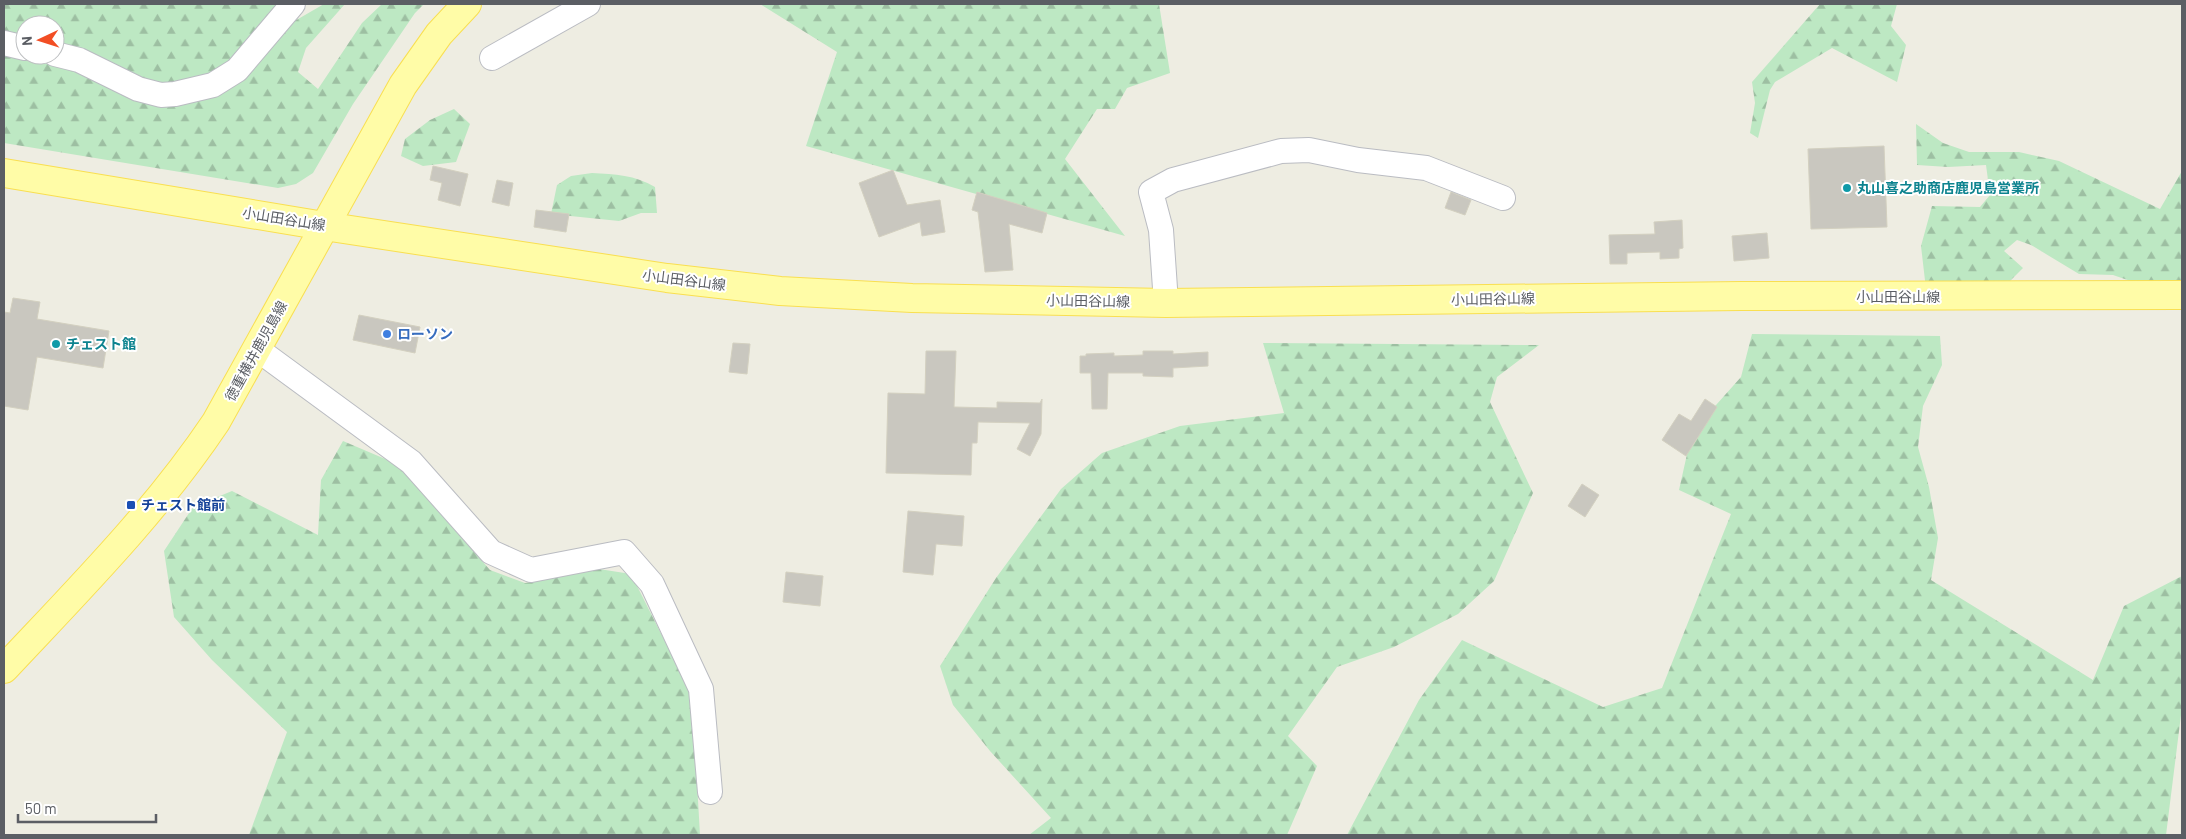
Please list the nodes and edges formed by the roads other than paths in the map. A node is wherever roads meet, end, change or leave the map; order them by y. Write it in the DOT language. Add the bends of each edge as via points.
graph roads {
  1 [pos="293,4"];
  2 [pos="467,4"];
  3 [pos="588,4"];
  4 [pos="65,56"];
  5 [pos="492,58"];
  6 [pos="4,173"];
  7 [pos="1503,198"];
  8 [pos="324,226"];
  9 [pos="2182,295"];
  10 [pos="1166,303"];
  11 [pos="257,349"];
  12 [pos="4,669"];
  13 [pos="710,792"];
  1 -- 4 [label="street" via="237,70 213,86 161,95 138,89"];
  2 -- 8 [label="main road, 徳重横井鹿児島線" via="439,34 403,85"];
  3 -- 5 [label="street"];
  6 -- 8 [label="main road, 小山田谷山線"];
  7 -- 10 [label="street" via="1426,168 1309,150 1281,151 1173,180 1151,192 1161,230"];
  8 -- 10 [label="main road, 小山田谷山線" via="667,278 780,291 912,298"];
  8 -- 11 [label="main road, 徳重横井鹿児島線"];
  9 -- 10 [label="main road, 小山田谷山線"];
  11 -- 12 [label="main road, 徳重横井鹿児島線" via="192,459 148,514"];
  11 -- 13 [label="street" via="411,462 491,552 531,570 624,552 652,584 701,689"];
}
